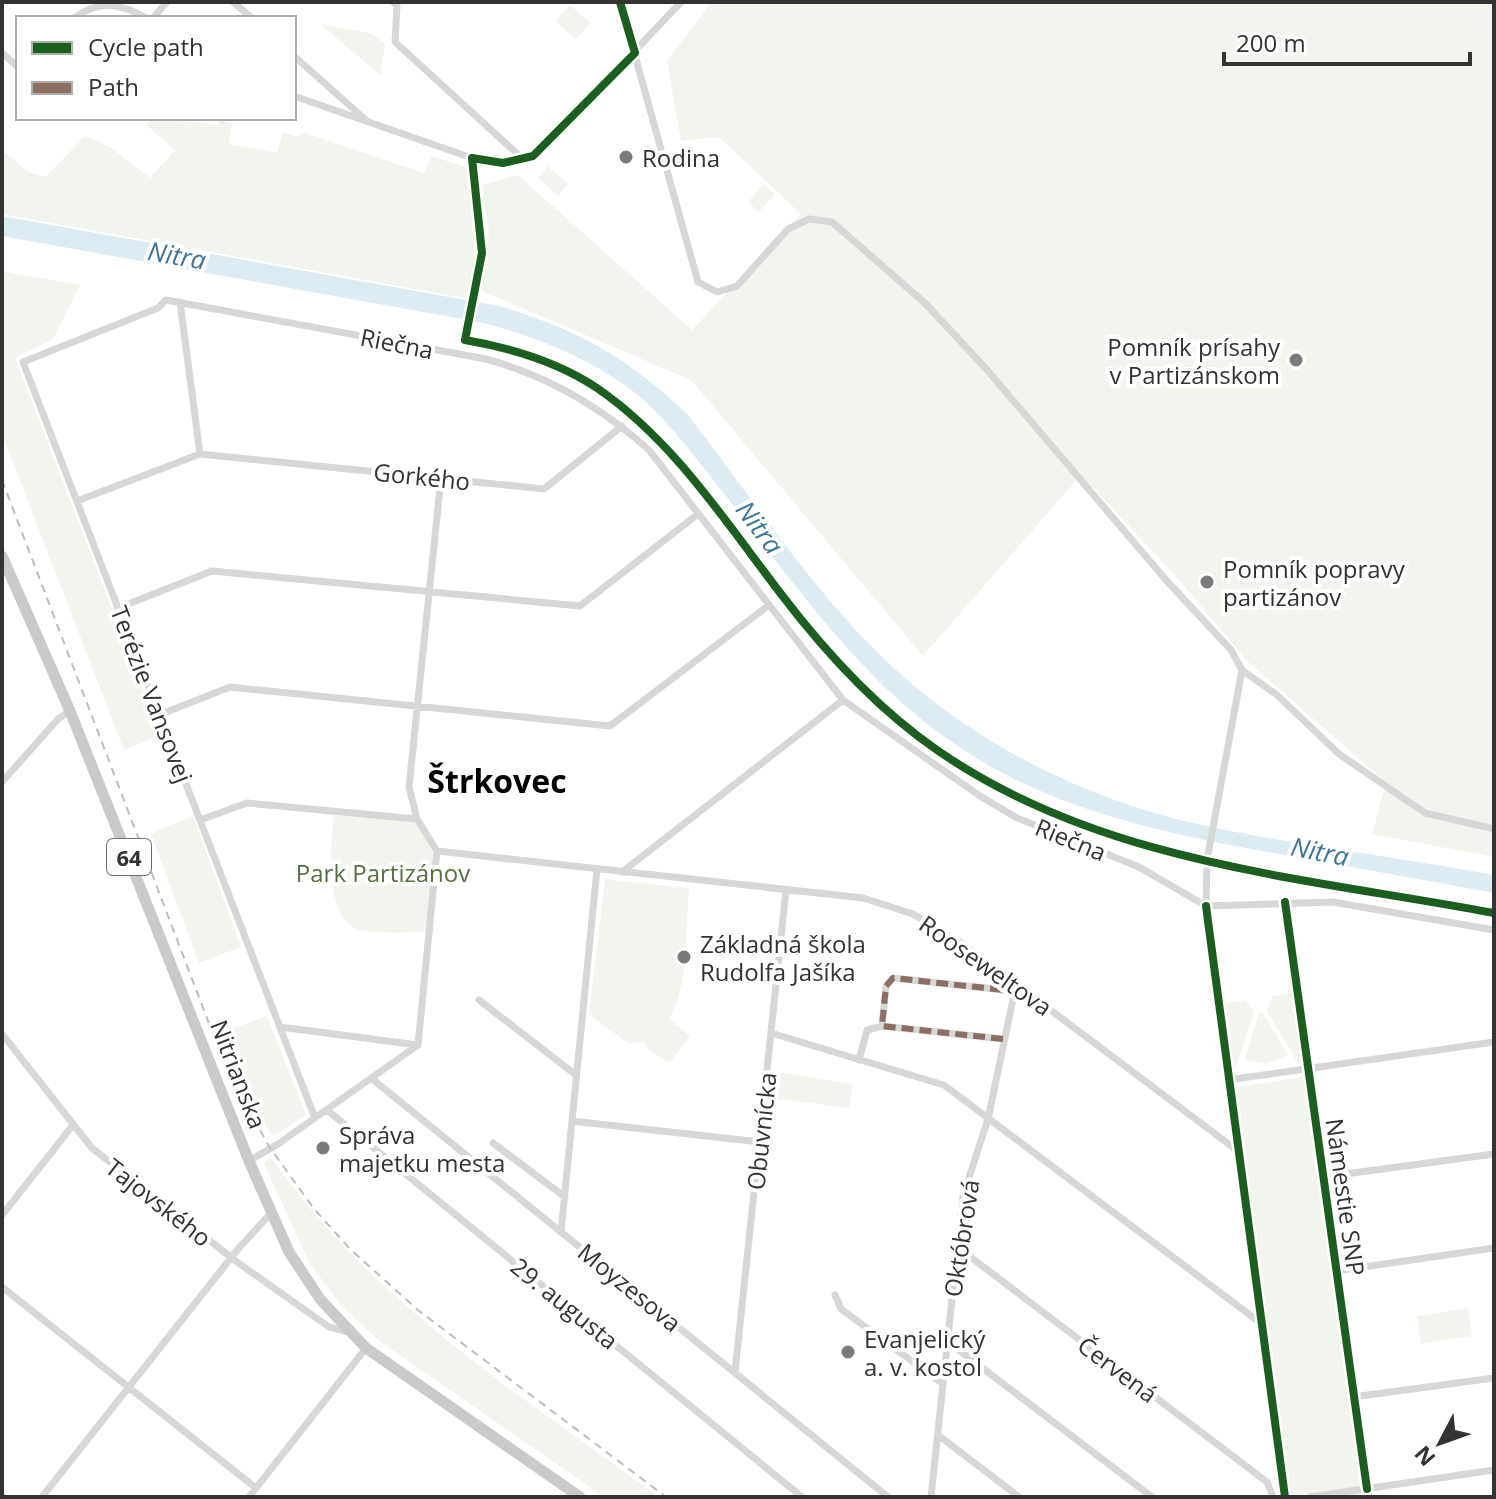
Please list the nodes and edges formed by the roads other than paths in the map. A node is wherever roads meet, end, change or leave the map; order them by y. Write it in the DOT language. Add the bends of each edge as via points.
graph roads {
  1 [pos="233,2"];
  2 [pos="249,2"];
  3 [pos="393,2"];
  4 [pos="620,2"];
  5 [pos="681,2"];
  6 [pos="242,9"];
  7 [pos="78,16"];
  8 [pos="142,16"];
  9 [pos="250,16"];
  10 [pos="630,36"];
  11 [pos="647,39"];
  12 [pos="635,53"];
  13 [pos="296,58"];
  14 [pos="296,97"];
  15 [pos="369,124"];
  16 [pos="524,160"];
  17 [pos="180,302"];
  18 [pos="23,362"];
  19 [pos="622,426"];
  20 [pos="200,454"];
  21 [pos="441,478"];
  22 [pos="77,501"];
  23 [pos="698,514"];
  24 [pos="2,556"];
  25 [pos="429,592"];
  26 [pos="769,605"];
  27 [pos="118,608"];
  28 [pos="1242,670"];
  29 [pos="843,700"];
  30 [pos="418,705"];
  31 [pos="70,711"];
  32 [pos="159,715"];
  33 [pos="2,782"];
  34 [pos="417,819"];
  35 [pos="200,820"];
  36 [pos="1494,829"];
  37 [pos="437,851"];
  38 [pos="597,869"];
  39 [pos="622,872"];
  40 [pos="786,890"];
  41 [pos="1285,902"];
  42 [pos="1206,906"];
  43 [pos="1494,930"];
  44 [pos="1014,988"];
  45 [pos="479,1000"];
  46 [pos="882,1026"];
  47 [pos="280,1027"];
  48 [pos="771,1033"];
  49 [pos="2,1034"];
  50 [pos="1003,1039"];
  51 [pos="1494,1042"];
  52 [pos="418,1045"];
  53 [pos="859,1060"];
  54 [pos="1308,1068"];
  55 [pos="576,1075"];
  56 [pos="371,1078"];
  57 [pos="1228,1080"];
  58 [pos="327,1110"];
  59 [pos="315,1118"];
  60 [pos="988,1119"];
  61 [pos="572,1121"];
  62 [pos="73,1125"];
  63 [pos="760,1142"];
  64 [pos="493,1143"];
  65 [pos="1238,1151"];
  66 [pos="1494,1154"];
  67 [pos="249,1161"];
  68 [pos="1323,1177"];
  69 [pos="565,1197"];
  70 [pos="270,1214"];
  71 [pos="2,1215"];
  72 [pos="561,1232"];
  73 [pos="956,1246"];
  74 [pos="1494,1248"];
  75 [pos="231,1258"];
  76 [pos="1336,1271"];
  77 [pos="2,1287"];
  78 [pos="835,1295"];
  79 [pos="1262,1324"];
  80 [pos="349,1332"];
  81 [pos="947,1341"];
  82 [pos="366,1348"];
  83 [pos="735,1372"];
  84 [pos="1494,1378"];
  85 [pos="943,1384"];
  86 [pos="129,1387"];
  87 [pos="1353,1397"];
  88 [pos="938,1435"];
  89 [pos="1494,1470"];
  90 [pos="256,1488"];
  91 [pos="1368,1493"];
  92 [pos="42,1497"];
  93 [pos="249,1497"];
  94 [pos="580,1497"];
  95 [pos="802,1497"];
  96 [pos="888,1497"];
  97 [pos="931,1497"];
  98 [pos="1019,1497"];
  99 [pos="1152,1497"];
  100 [pos="1273,1497"];
  101 [pos="1285,1497"];
  102 [pos="1310,1497"];
  1 -- 6 [label="street"];
  2 -- 6 [label="street"];
  3 -- 16 [label="street" via="395,42"];
  4 -- 10 [label="street"];
  5 -- 11 [label="street"];
  6 -- 9 [label="street"];
  7 -- 8 [label="street" via="105,4"];
  10 -- 11 [label="street"];
  10 -- 12 [label="street"];
  11 -- 12 [label="street"];
  12 -- 16 [label="street" via="543,148"];
  12 -- 28 [label="street" via="698,282 717,292 737,286 788,229 809,219 832,222 926,304 988,371 1231,650"];
  13 -- 15 [label="street"];
  14 -- 15 [label="street"];
  15 -- 16 [label="street" via="472,158"];
  17 -- 18 [label="street, Riečna" via="166,300 158,308"];
  17 -- 19 [label="street, Riečna" via="507,365 566,389"];
  17 -- 20 [label="street"];
  18 -- 22 [label="street, Terézie Vansovej"];
  19 -- 21 [label="street, Gorkého" via="544,489"];
  19 -- 23 [label="street, Riečna" via="649,450"];
  20 -- 21 [label="street, Gorkého"];
  20 -- 22 [label="street, Gorkého"];
  21 -- 25 [label="street"];
  22 -- 27 [label="street, Terézie Vansovej"];
  23 -- 25 [label="street" via="580,606"];
  23 -- 26 [label="street, Riečna"];
  24 -- 31 [label="main road, Nitrianska / 64"];
  25 -- 27 [label="street" via="212,571"];
  25 -- 30 [label="street"];
  26 -- 29 [label="street, Riečna"];
  26 -- 30 [label="street" via="610,726"];
  27 -- 32 [label="street, Terézie Vansovej"];
  28 -- 36 [label="street" via="1277,695 1339,754 1425,813"];
  28 -- 42 [label="street" via="1207,861"];
  29 -- 39 [label="street"];
  29 -- 42 [label="street, Riečna" via="1017,818 1139,867"];
  30 -- 32 [label="street" via="230,687"];
  30 -- 34 [label="street" via="409,787"];
  31 -- 33 [label="street"];
  31 -- 67 [label="main road, Nitrianska / 64"];
  32 -- 35 [label="street, Terézie Vansovej"];
  34 -- 35 [label="street" via="247,803"];
  34 -- 37 [label="street"];
  35 -- 47 [label="street, Terézie Vansovej"];
  37 -- 38 [label="street, Rooseweltova"];
  37 -- 52 [label="street"];
  38 -- 39 [label="street, Rooseweltova"];
  38 -- 55 [label="street"];
  39 -- 40 [label="street, Rooseweltova"];
  40 -- 44 [label="street, Rooseweltova" via="863,898 913,914 960,942"];
  40 -- 48 [label="street, Obuvnícka"];
  41 -- 42 [label="street"];
  41 -- 43 [label="street" via="1333,902"];
  41 -- 54 [label="street, Námestie SNP"];
  42 -- 57 [label="street"];
  44 -- 46 [label="street" via="893,978 886,986"];
  44 -- 50 [label="street, Októbrová"];
  44 -- 65 [label="street, Rooseweltova"];
  45 -- 55 [label="street"];
  46 -- 50 [label="street"];
  46 -- 53 [label="street" via="867,1030"];
  47 -- 52 [label="street"];
  47 -- 59 [label="street, Terézie Vansovej"];
  48 -- 53 [label="street"];
  48 -- 63 [label="street, Obuvnícka"];
  49 -- 62 [label="street, Tajovského"];
  50 -- 60 [label="street, Októbrová"];
  51 -- 54 [label="street"];
  52 -- 56 [label="street"];
  53 -- 60 [label="street" via="944,1085"];
  54 -- 57 [label="street"];
  54 -- 68 [label="street, Námestie SNP"];
  55 -- 61 [label="street"];
  56 -- 58 [label="street"];
  56 -- 72 [label="street, Moyzesova"];
  57 -- 65 [label="street"];
  58 -- 59 [label="street"];
  58 -- 95 [label="street, 29. augusta"];
  59 -- 67 [label="street"];
  60 -- 73 [label="street, Októbrová" via="963,1196"];
  60 -- 79 [label="street"];
  61 -- 63 [label="street"];
  61 -- 69 [label="street"];
  62 -- 71 [label="street"];
  62 -- 75 [label="street, Tajovského" via="92,1148"];
  63 -- 83 [label="street, Obuvnícka"];
  64 -- 69 [label="street"];
  65 -- 79 [label="street"];
  66 -- 68 [label="street"];
  67 -- 70 [label="main road, Nitrianska / 64"];
  68 -- 76 [label="street, Námestie SNP"];
  69 -- 72 [label="street"];
  70 -- 75 [label="street"];
  70 -- 80 [label="main road, Nitrianska / 64" via="320,1299"];
  72 -- 83 [label="street, Moyzesova"];
  73 -- 81 [label="street, Októbrová"];
  73 -- 100 [label="street, Červená" via="1267,1482"];
  74 -- 76 [label="street"];
  75 -- 80 [label="street, Tajovského" via="329,1327"];
  75 -- 86 [label="street"];
  76 -- 87 [label="street, Námestie SNP"];
  77 -- 86 [label="street"];
  78 -- 85 [label="street" via="841,1309"];
  79 -- 101 [label="street"];
  80 -- 82 [label="main road, Nitrianska / 64"];
  81 -- 85 [label="street, Októbrová"];
  81 -- 99 [label="street"];
  82 -- 90 [label="street"];
  82 -- 94 [label="main road, Nitrianska / 64"];
  83 -- 96 [label="street, Moyzesova"];
  84 -- 87 [label="street"];
  85 -- 88 [label="street, Októbrová"];
  86 -- 90 [label="street"];
  86 -- 92 [label="street"];
  87 -- 91 [label="street, Námestie SNP"];
  88 -- 97 [label="street, Októbrová"];
  88 -- 98 [label="street"];
  89 -- 91 [label="street"];
  90 -- 93 [label="street"];
  91 -- 102 [label="street"];
}
